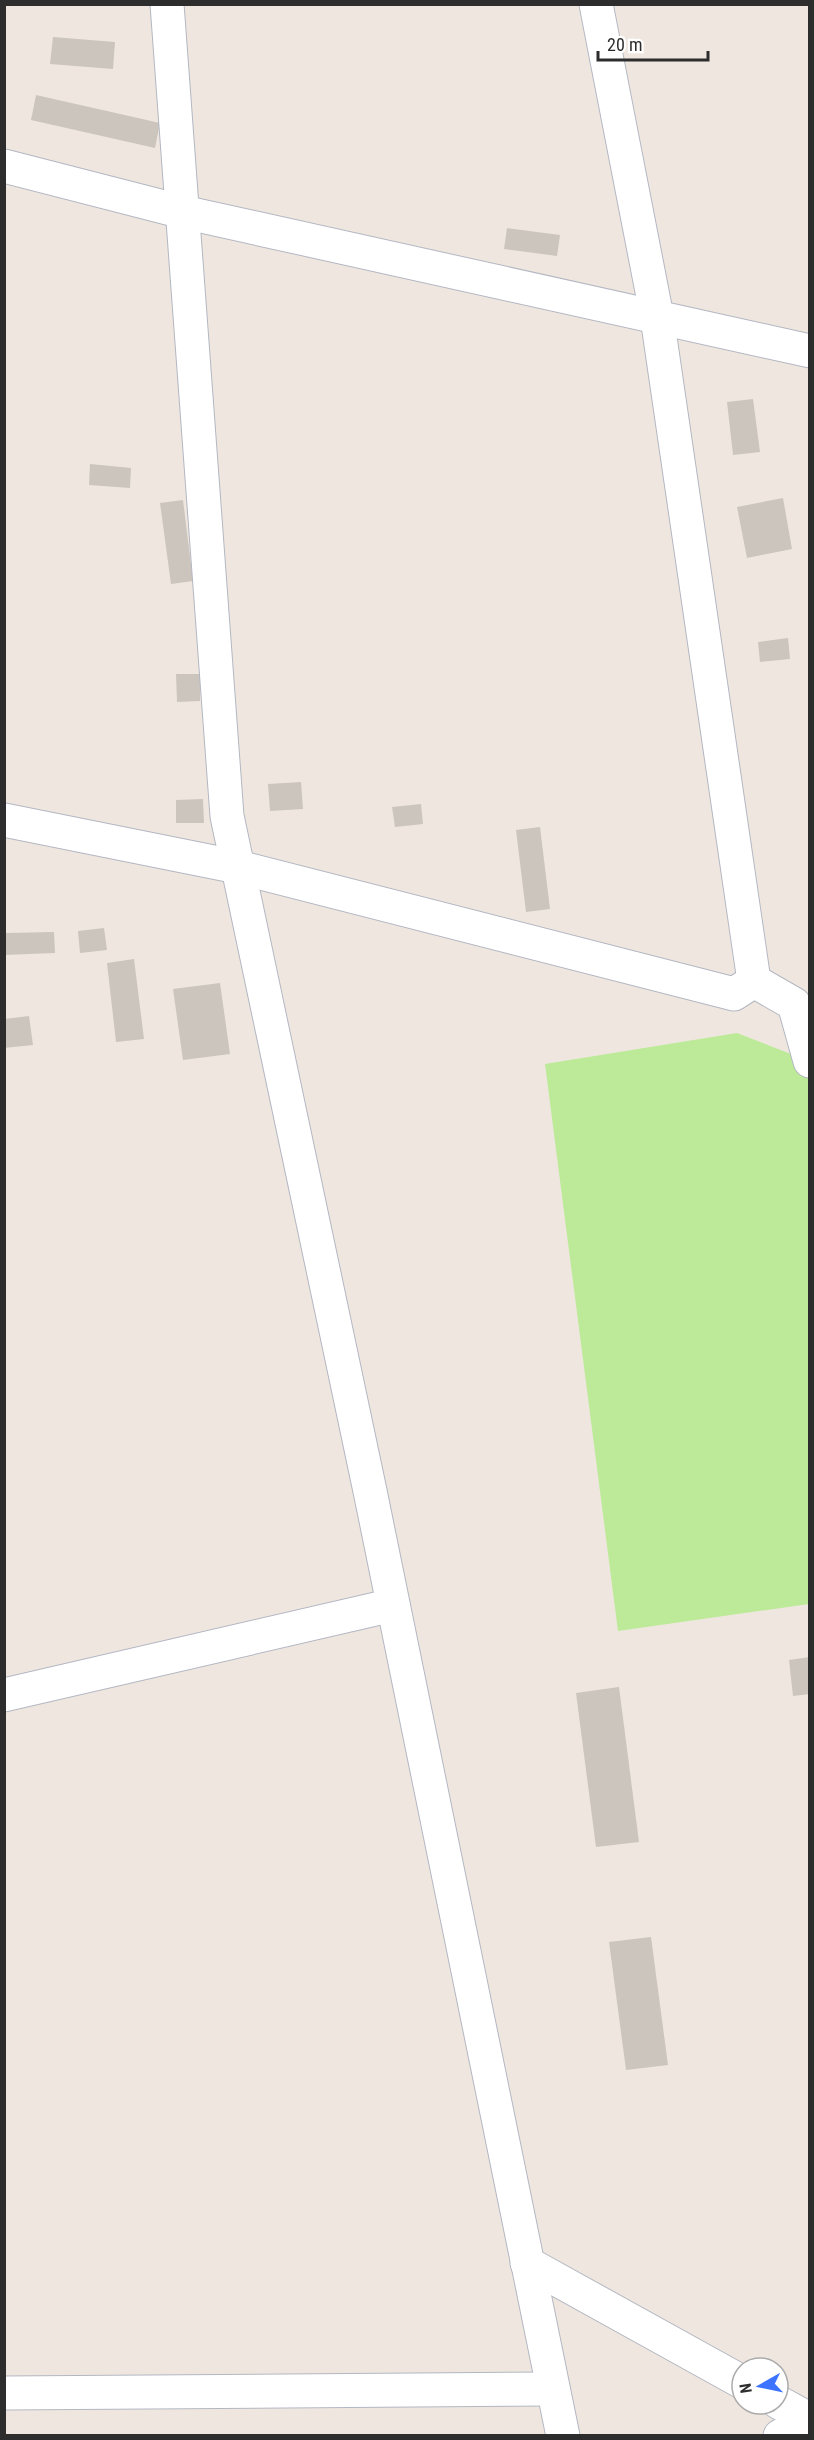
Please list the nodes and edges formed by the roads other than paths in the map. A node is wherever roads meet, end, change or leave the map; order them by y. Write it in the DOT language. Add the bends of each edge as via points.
graph roads {
  1 [pos="167,4"];
  2 [pos="596,4"];
  3 [pos="4,166"];
  4 [pos="183,212"];
  5 [pos="657,318"];
  6 [pos="810,351"];
  7 [pos="4,820"];
  8 [pos="238,867"];
  9 [pos="754,981"];
  10 [pos="810,1060"];
  11 [pos="393,1605"];
  12 [pos="4,1695"];
  13 [pos="527,2262"];
  14 [pos="730,2375"];
  15 [pos="554,2389"];
  16 [pos="4,2393"];
  17 [pos="790,2409"];
  18 [pos="809,2419"];
  19 [pos="563,2436"];
  20 [pos="780,2436"];
  1 -- 4 [label="street"];
  2 -- 5 [label="street"];
  3 -- 4 [label="street"];
  4 -- 5 [label="street"];
  4 -- 8 [label="street" via="228,816"];
  5 -- 6 [label="street"];
  5 -- 9 [label="street"];
  7 -- 8 [label="street"];
  8 -- 9 [label="street" via="734,994"];
  8 -- 11 [label="street"];
  9 -- 10 [label="street" via="794,1004"];
  11 -- 12 [label="street"];
  11 -- 13 [label="street"];
  13 -- 14 [label="street"];
  13 -- 15 [label="street"];
  15 -- 16 [label="street"];
  15 -- 19 [label="street"];
  17 -- 18 [label="street"];
  18 -- 20 [label="street"];
}
